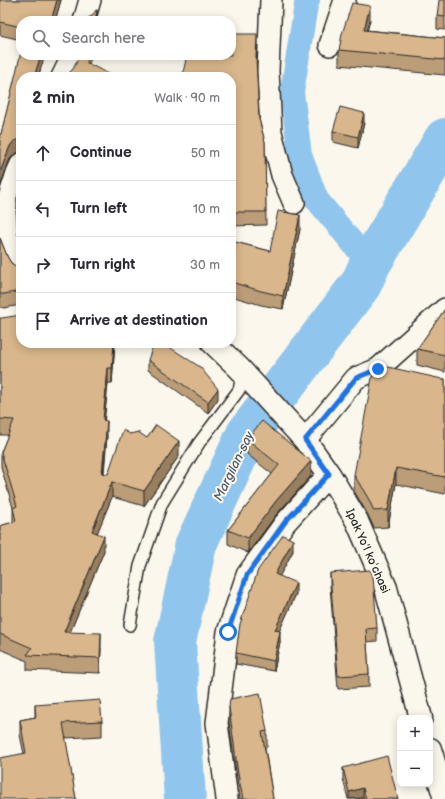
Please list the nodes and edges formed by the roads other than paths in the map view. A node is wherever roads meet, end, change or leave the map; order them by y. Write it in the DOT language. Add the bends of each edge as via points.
graph roads {
  1 [pos="90,0"];
  2 [pos="271,0"];
  3 [pos="345,0"];
  4 [pos="85,16"];
  5 [pos="330,45"];
  6 [pos="70,60"];
  7 [pos="64,72"];
  8 [pos="16,176"];
  9 [pos="294,203"];
  10 [pos="16,260"];
  11 [pos="445,309"];
  12 [pos="218,348"];
  13 [pos="240,368"];
  14 [pos="378,369"];
  15 [pos="400,374"];
  16 [pos="305,440"];
  17 [pos="329,474"];
  18 [pos="130,625"];
  19 [pos="420,715"];
  20 [pos="431,751"];
  21 [pos="227,799"];
  22 [pos="445,799"];
  1 -- 4 [label="street"];
  2 -- 9 [label="street" via="268,71 271,132 282,176"];
  3 -- 5 [label="street"];
  6 -- 7 [label="street"];
  8 -- 10 [label="street" via="5,210 7,238"];
  11 -- 14 [label="street"];
  12 -- 13 [label="street, Ipak Yoʻl koʻchasi"];
  13 -- 16 [label="street, Ipak Yoʻl koʻchasi"];
  13 -- 18 [label="lane" via="239,390 199,443 162,503 140,566"];
  14 -- 15 [label="street"];
  14 -- 16 [label="street" via="356,378"];
  16 -- 17 [label="street, Ipak Yoʻl koʻchasi"];
  17 -- 19 [label="street, Ipak Yoʻl koʻchasi" via="357,521 386,588"];
  17 -- 21 [label="street" via="285,522 247,575 228,632 217,723"];
  20 -- 22 [label="street"];
}
